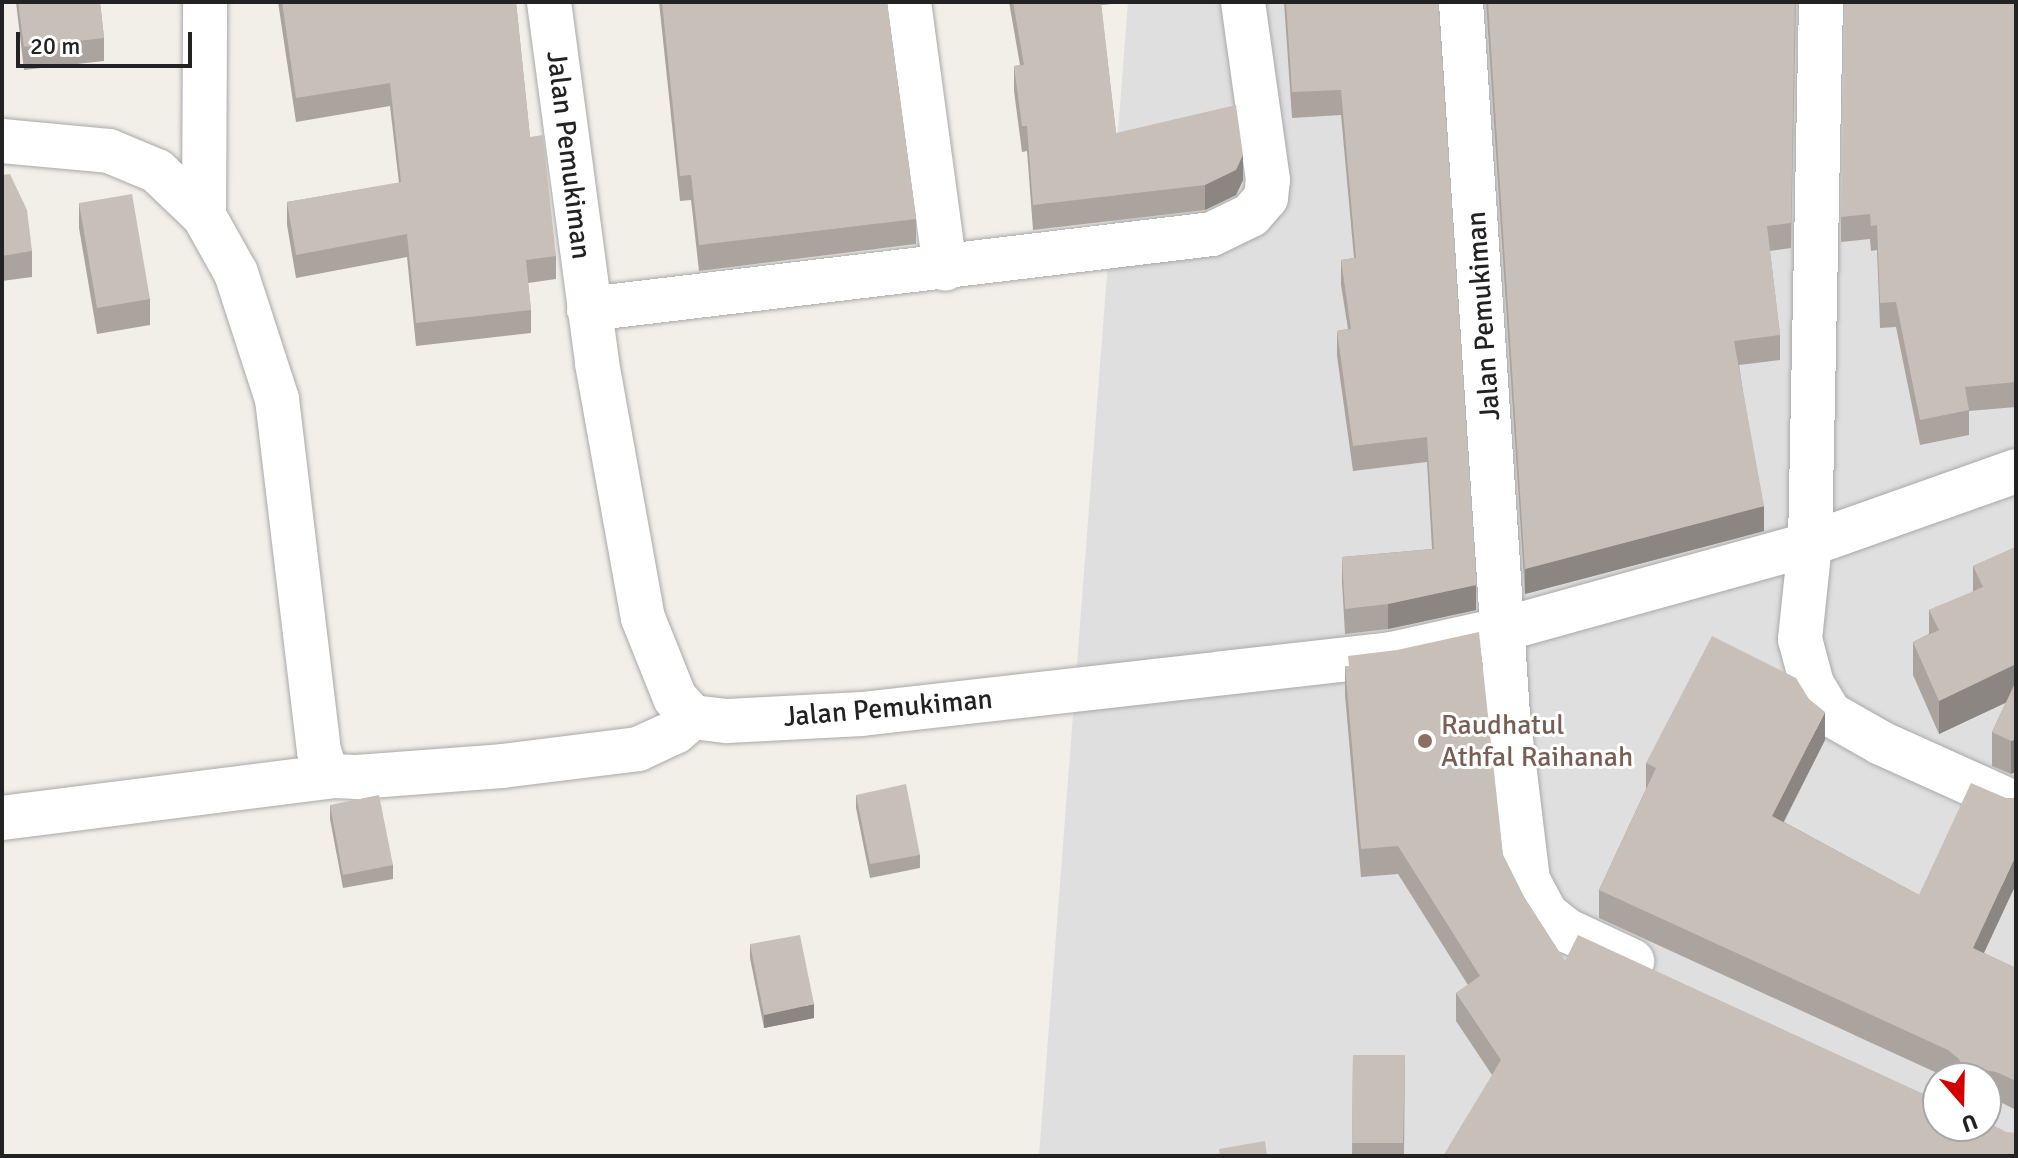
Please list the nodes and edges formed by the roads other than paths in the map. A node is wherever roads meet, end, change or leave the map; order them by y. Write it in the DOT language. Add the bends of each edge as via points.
graph roads {
  1 [pos="205,2"];
  2 [pos="549,2"];
  3 [pos="909,2"];
  4 [pos="1243,2"];
  5 [pos="1461,2"];
  6 [pos="1821,2"];
  7 [pos="2,141"];
  8 [pos="204,216"];
  9 [pos="945,269"];
  10 [pos="589,309"];
  11 [pos="2016,471"];
  12 [pos="1810,544"];
  13 [pos="1504,629"];
  14 [pos="693,717"];
  15 [pos="335,776"];
  16 [pos="2016,804"];
  17 [pos="2,818"];
  18 [pos="1671,979"];
  1 -- 8 [label="street"];
  2 -- 10 [label="street, Jalan Pemukiman"];
  3 -- 9 [label="street"];
  4 -- 9 [label="street" via="1268,180 1266,198 1251,215 1212,234"];
  5 -- 13 [label="street, Jalan Pemukiman"];
  6 -- 12 [label="street"];
  7 -- 8 [label="street" via="109,151 157,171"];
  8 -- 15 [label="street" via="236,273 277,399 319,751 325,769"];
  9 -- 10 [label="street"];
  10 -- 14 [label="street, Jalan Pemukiman" via="643,618 663,677"];
  11 -- 12 [label="street, Jalan Pemukiman"];
  12 -- 13 [label="street, Jalan Pemukiman"];
  12 -- 16 [label="street" via="1800,639 1812,684 1830,714"];
  13 -- 14 [label="street, Jalan Pemukiman" via="1392,654 862,714 727,721"];
  13 -- 18 [label="street, Jalan Pemukiman" via="1508,715 1528,880 1546,914 1568,931"];
  14 -- 15 [label="street" via="638,749 502,766"];
  15 -- 17 [label="street"];
}
